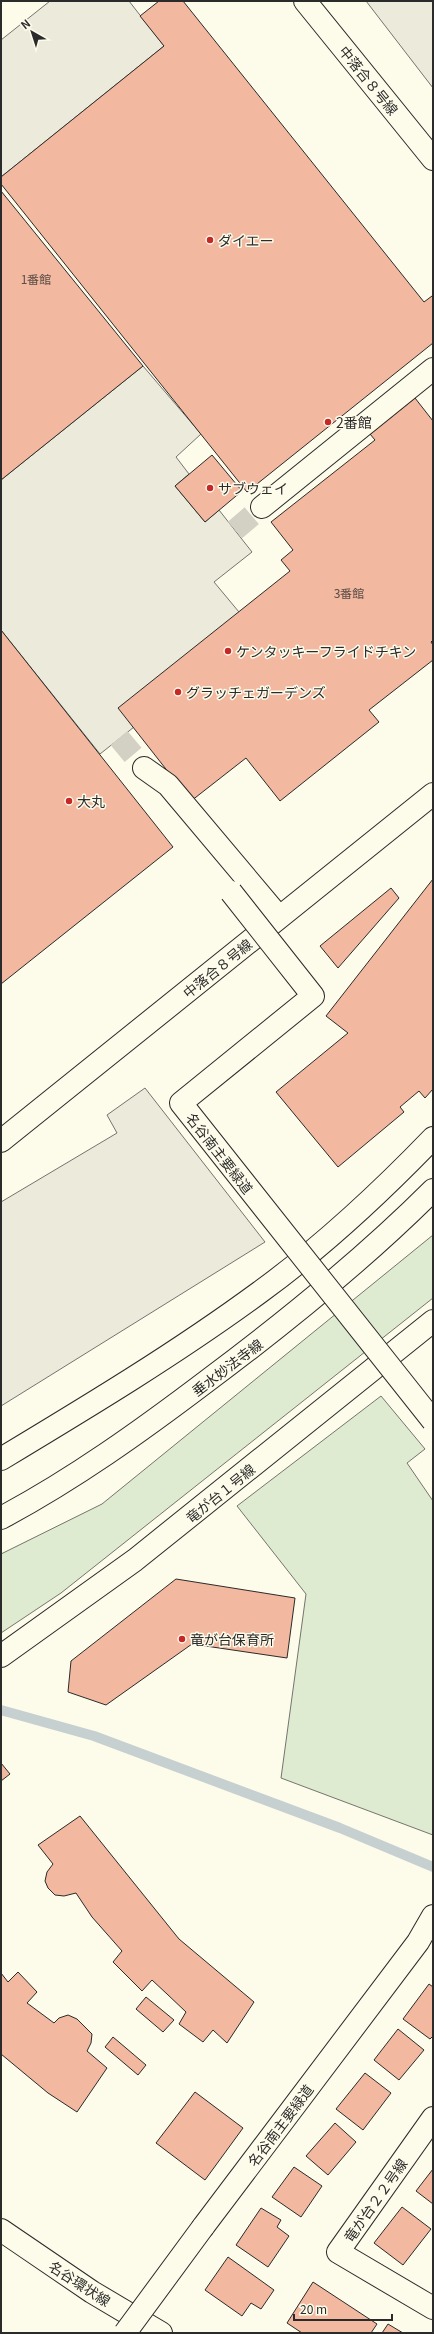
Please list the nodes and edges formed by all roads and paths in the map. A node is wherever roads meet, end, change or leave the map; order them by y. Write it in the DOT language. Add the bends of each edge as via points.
graph roads {
  1 [pos="305,1"];
  2 [pos="433,159"];
  3 [pos="433,369"];
  4 [pos="262,507"];
  5 [pos="144,768"];
  6 [pos="433,794"];
  7 [pos="230,892"];
  8 [pos="279,917"];
  9 [pos="433,1138"];
  10 [pos="1,1141"];
  11 [pos="433,1190"];
  12 [pos="433,1322"];
  13 [pos="433,1421"];
  14 [pos="1,1459"];
  15 [pos="1,1518"];
  16 [pos="1,1656"];
  17 [pos="433,1916"];
  18 [pos="433,2118"];
  19 [pos="1,2230"];
  20 [pos="433,2308"];
  21 [pos="126,2333"];
  22 [pos="161,2333"];
  1 -- 2 [label="street, 中落合８号線"];
  3 -- 4 [label="street"];
  5 -- 8 [label="street" via="168,784"];
  6 -- 8 [label="street, 中落合８号線"];
  7 -- 13 [label="street, 名谷南主要緑道, bridge" via="313,996 181,1103"];
  8 -- 10 [label="street, 中落合８号線"];
  9 -- 14 [label="street" via="356,1213 261,1292 140,1375"];
  11 -- 15 [label="street, 垂水妙法寺線" via="399,1224 269,1335 116,1448"];
  12 -- 16 [label="street, 竜が台１号線" via="135,1560"];
  17 -- 21 [label="street, 名谷南主要緑道, bridge" via="418,1942"];
  18 -- 20 [label="street, 竜が台２２号線" via="338,2252"];
  19 -- 22 [label="street, 名谷環状線" via="92,2292"];
}
